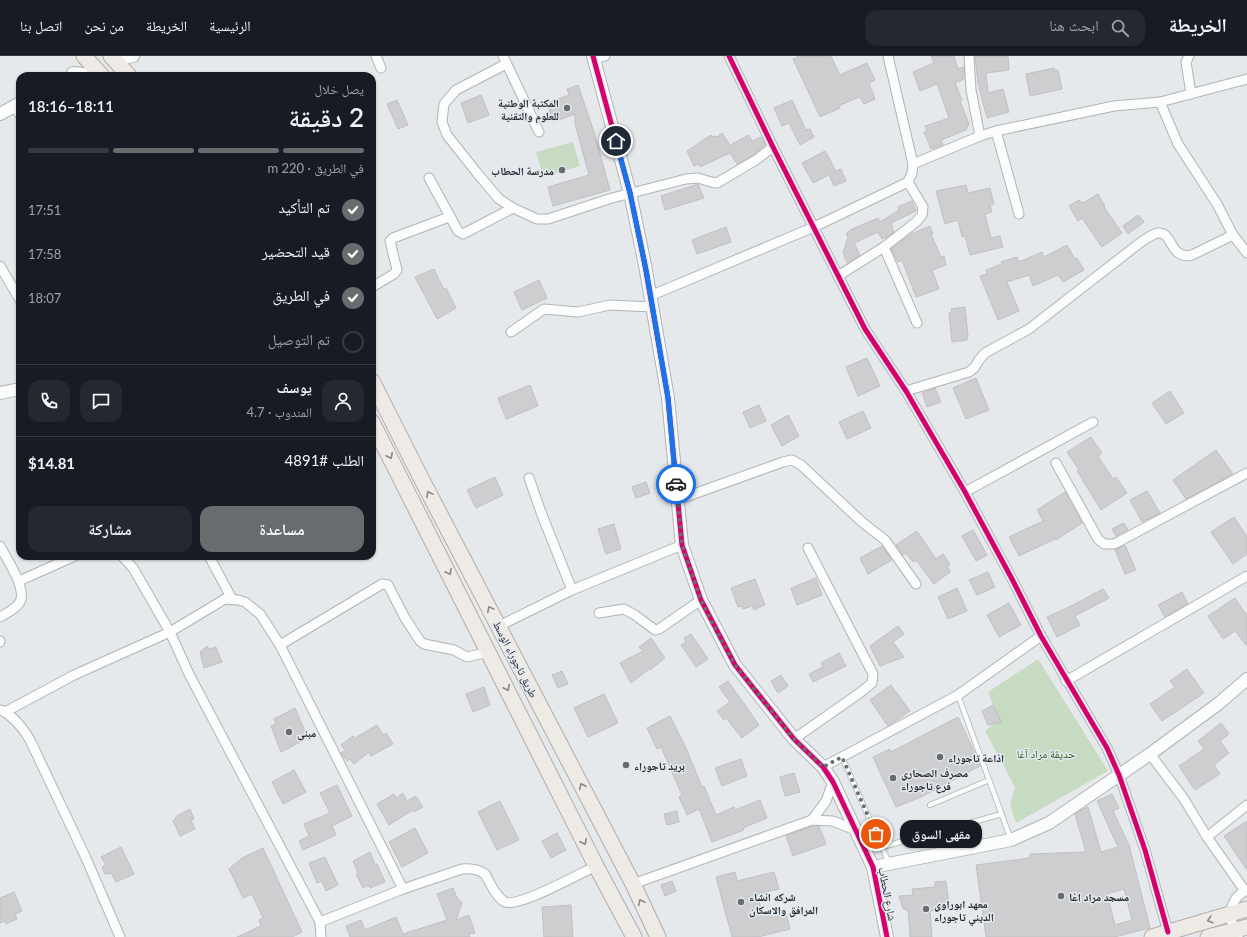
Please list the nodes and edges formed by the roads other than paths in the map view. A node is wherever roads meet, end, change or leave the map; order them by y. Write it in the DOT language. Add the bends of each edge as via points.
graph roads {
  1 [pos="133,56"];
  2 [pos="376,56"];
  3 [pos="730,56"];
  4 [pos="888,56"];
  5 [pos="969,56"];
  6 [pos="1188,56"];
  7 [pos="598,57"];
  8 [pos="112,58"];
  9 [pos="87,59"];
  10 [pos="504,60"];
  11 [pos="381,68"];
  12 [pos="72,72"];
  13 [pos="98,72"];
  14 [pos="125,72"];
  15 [pos="1247,79"];
  16 [pos="1191,94"];
  17 [pos="1160,102"];
  18 [pos="16,109"];
  19 [pos="0,114"];
  20 [pos="996,131"];
  21 [pos="539,132"];
  22 [pos="980,136"];
  23 [pos="773,147"];
  24 [pos="913,164"];
  25 [pos="428,178"];
  26 [pos="908,182"];
  27 [pos="630,193"];
  28 [pos="513,208"];
  29 [pos="1019,214"];
  30 [pos="450,217"];
  31 [pos="814,227"];
  32 [pos="1233,235"];
  33 [pos="884,247"];
  34 [pos="1247,253"];
  35 [pos="0,266"];
  36 [pos="838,276"];
  37 [pos="376,284"];
  38 [pos="16,293"];
  39 [pos="651,301"];
  40 [pos="917,323"];
  41 [pos="511,332"];
  42 [pos="376,388"];
  43 [pos="16,390"];
  44 [pos="906,391"];
  45 [pos="0,393"];
  46 [pos="1093,422"];
  47 [pos="376,430"];
  48 [pos="1056,463"];
  49 [pos="1247,473"];
  50 [pos="529,478"];
  51 [pos="965,492"];
  52 [pos="677,500"];
  53 [pos="682,545"];
  54 [pos="0,546"];
  55 [pos="808,548"];
  56 [pos="66,560"];
  57 [pos="126,560"];
  58 [pos="211,560"];
  59 [pos="1247,576"];
  60 [pos="19,581"];
  61 [pos="916,584"];
  62 [pos="572,590"];
  63 [pos="232,599"];
  64 [pos="701,600"];
  65 [pos="599,613"];
  66 [pos="0,617"];
  67 [pos="499,626"];
  68 [pos="170,632"];
  69 [pos="1041,636"];
  70 [pos="280,645"];
  71 [pos="489,652"];
  72 [pos="1247,679"];
  73 [pos="1066,681"];
  74 [pos="958,695"];
  75 [pos="2,711"];
  76 [pos="794,739"];
  77 [pos="1150,754"];
  78 [pos="842,757"];
  79 [pos="823,767"];
  80 [pos="1119,774"];
  81 [pos="989,780"];
  82 [pos="833,782"];
  83 [pos="930,805"];
  84 [pos="1247,805"];
  85 [pos="1002,814"];
  86 [pos="812,820"];
  87 [pos="855,830"];
  88 [pos="1207,838"];
  89 [pos="1011,840"];
  90 [pos="882,847"];
  91 [pos="890,864"];
  92 [pos="596,866"];
  93 [pos="873,867"];
  94 [pos="633,884"];
  95 [pos="403,889"];
  96 [pos="1246,891"];
  97 [pos="1247,909"];
  98 [pos="1230,914"];
  99 [pos="320,922"];
  100 [pos="1168,932"];
  101 [pos="1229,934"];
  102 [pos="632,936"];
  103 [pos="120,937"];
  104 [pos="321,937"];
  105 [pos="658,937"];
  106 [pos="887,937"];
  107 [pos="1152,937"];
  1 -- 8 [label="street"];
  2 -- 11 [label="street"];
  3 -- 23 [label="street"];
  4 -- 24 [label="street"];
  5 -- 22 [label="street" via="971,90"];
  6 -- 16 [label="street" via="1186,62"];
  7 -- 27 [label="street, شارع الحطاب"];
  8 -- 14 [label="main road"];
  9 -- 12 [label="street"];
  9 -- 13 [label="main road"];
  10 -- 21 [label="street"];
  10 -- 28 [label="street" via="456,90 444,104 442,122 447,135 477,173 499,198"];
  15 -- 16 [label="street"];
  16 -- 17 [label="street"];
  17 -- 20 [label="street" via="1114,106"];
  17 -- 32 [label="street" via="1178,144 1217,204"];
  18 -- 19 [label="street"];
  20 -- 22 [label="street"];
  20 -- 29 [label="street"];
  22 -- 24 [label="street"];
  23 -- 27 [label="street" via="716,183 698,178 686,179"];
  23 -- 31 [label="street"];
  24 -- 26 [label="street"];
  25 -- 30 [label="street"];
  26 -- 31 [label="street"];
  26 -- 33 [label="street" via="924,207 923,213 916,222"];
  27 -- 28 [label="street" via="548,219 537,219"];
  27 -- 39 [label="street, شارع الحطاب"];
  28 -- 30 [label="street" via="462,234"];
  30 -- 37 [label="street" via="393,238 390,241 397,270"];
  31 -- 36 [label="street"];
  31 -- 39 [label="street"];
  32 -- 34 [label="street"];
  32 -- 44 [label="street" via="1185,257 1179,255 1165,235 1160,233 1152,236 1029,329 985,354 969,372"];
  33 -- 36 [label="street"];
  33 -- 40 [label="street"];
  35 -- 38 [label="street"];
  36 -- 44 [label="street" via="866,330"];
  39 -- 41 [label="street" via="610,305 578,312 544,309"];
  39 -- 52 [label="street, شارع الحطاب" via="668,398"];
  67 -- 42 [label="main road, طريق تاجوراء الوسط, one-way"];
  43 -- 45 [label="street"];
  44 -- 51 [label="street"];
  46 -- 51 [label="street"];
  47 -- 71 [label="main road, one-way"];
  48 -- 49 [label="street" via="1098,539 1104,544 1120,542"];
  50 -- 62 [label="street"];
  51 -- 69 [label="street"];
  52 -- 53 [label="street, شارع الحطاب"];
  52 -- 61 [label="street" via="792,460 801,465 885,540"];
  53 -- 62 [label="street"];
  53 -- 64 [label="street, شارع الحطاب"];
  54 -- 60 [label="street"];
  55 -- 76 [label="street" via="873,674 872,683"];
  56 -- 60 [label="street"];
  57 -- 68 [label="street" via="133,568"];
  58 -- 63 [label="street"];
  59 -- 73 [label="street"];
  60 -- 66 [label="street" via="22,594 20,601 13,610"];
  62 -- 67 [label="street"];
  63 -- 68 [label="street" via="225,599"];
  63 -- 70 [label="street" via="245,602 260,614"];
  64 -- 65 [label="street" via="655,630 624,609"];
  64 -- 76 [label="street, شارع الحطاب" via="735,665"];
  94 -- 67 [label="main road, طريق تاجوراء الوسط, one-way"];
  68 -- 75 [label="street"];
  68 -- 99 [label="street" via="193,681"];
  69 -- 73 [label="street"];
  69 -- 74 [label="street"];
  70 -- 71 [label="street" via="385,584 424,644 454,650 467,657"];
  70 -- 95 [label="street"];
  71 -- 92 [label="main road, one-way"];
  72 -- 77 [label="street" via="1218,704"];
  73 -- 80 [label="street" via="1094,725"];
  74 -- 78 [label="street"];
  74 -- 81 [label="lane"];
  75 -- 103 [label="street" via="22,726 30,740"];
  76 -- 79 [label="street, شارع الحطاب"];
  77 -- 80 [label="street"];
  77 -- 88 [label="street" via="1184,799"];
  78 -- 79 [label="street"];
  78 -- 90 [label="lane"];
  79 -- 82 [label="street, شارع الحطاب"];
  80 -- 89 [label="street" via="1049,822"];
  80 -- 100 [label="street" via="1145,850"];
  81 -- 83 [label="lane"];
  81 -- 85 [label="lane"];
  82 -- 86 [label="street" via="826,801"];
  82 -- 87 [label="street, شارع الحطاب"];
  84 -- 88 [label="street"];
  85 -- 89 [label="lane"];
  85 -- 90 [label="lane"];
  86 -- 87 [label="street" via="833,821"];
  86 -- 94 [label="street"];
  87 -- 93 [label="street, شارع الحطاب"];
  88 -- 96 [label="street"];
  89 -- 91 [label="street"];
  90 -- 91 [label="lane"];
  91 -- 93 [label="street"];
  92 -- 95 [label="street" via="513,903 507,903 499,898 485,874 470,869"];
  92 -- 102 [label="main road"];
  93 -- 106 [label="street, شارع الحطاب"];
  105 -- 94 [label="main road, طريق تاجوراء الوسط, one-way"];
  95 -- 99 [label="street"];
  96 -- 98 [label="street" via="1234,901"];
  97 -- 98 [label="main road"];
  98 -- 100 [label="main road, one-way"];
  98 -- 101 [label="street"];
  99 -- 104 [label="street"];
  100 -- 107 [label="main road"];
}
